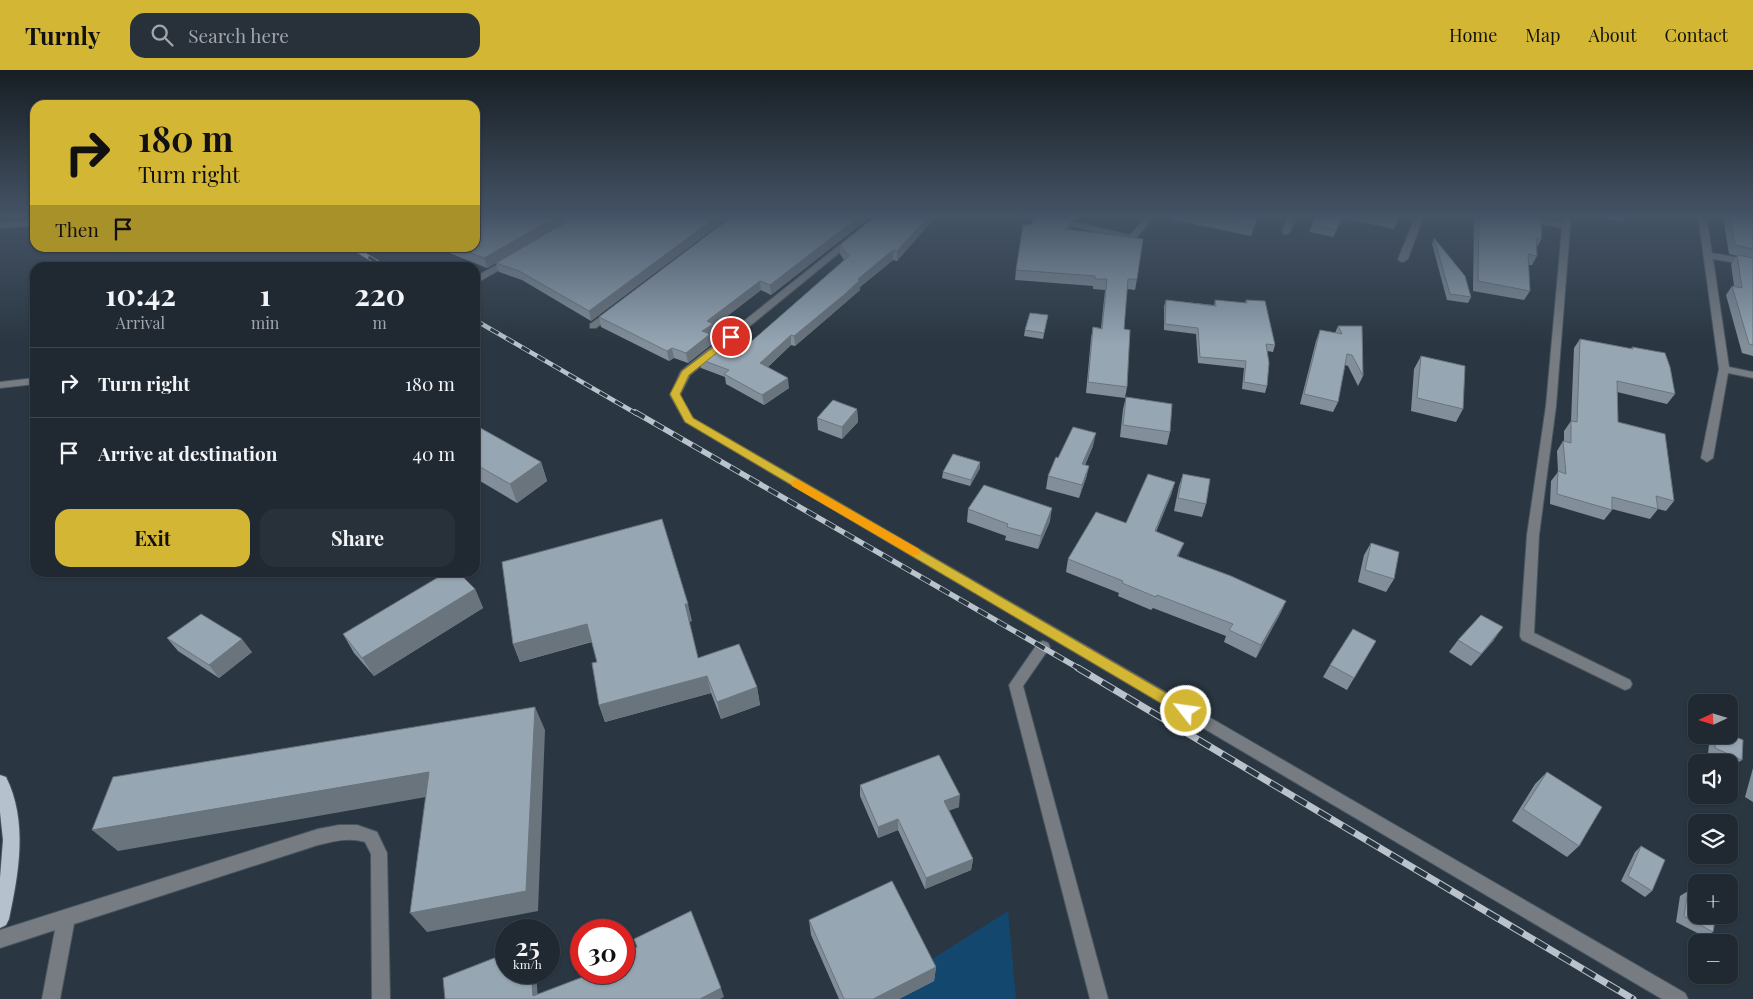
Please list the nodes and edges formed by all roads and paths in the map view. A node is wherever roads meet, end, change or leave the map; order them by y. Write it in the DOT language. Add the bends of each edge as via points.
graph roads {
  1 [pos="514,258"];
  2 [pos="827,258"];
  3 [pos="1564,258"];
  4 [pos="1708,258"];
  5 [pos="1727,258"];
  6 [pos="1753,263"];
  7 [pos="480,278"];
  8 [pos="624,303"];
  9 [pos="593,326"];
  10 [pos="1724,369"];
  11 [pos="1753,375"];
  12 [pos="30,381"];
  13 [pos="0,385"];
  14 [pos="1707,458"];
  15 [pos="1043,647"];
  16 [pos="1626,684"];
  17 [pos="0,782"];
  18 [pos="66,918"];
  19 [pos="0,919"];
  20 [pos="0,939"];
  21 [pos="51,999"];
  22 [pos="381,999"];
  23 [pos="1099,999"];
  24 [pos="1679,999"];
  1 -- 7 [label="street"];
  2 -- 24 [label="street" via="685,373 675,394 689,420"];
  3 -- 16 [label="street" via="1551,406 1533,535 1528,636"];
  4 -- 10 [label="street"];
  5 -- 6 [label="street"];
  8 -- 9 [label="street"];
  10 -- 11 [label="street"];
  10 -- 14 [label="street"];
  12 -- 13 [label="street"];
  15 -- 23 [label="street" via="1016,685"];
  17 -- 19 [label="main road" via="12,835 11,871"];
  18 -- 20 [label="street"];
  18 -- 21 [label="street"];
  18 -- 22 [label="street" via="318,837 357,831 371,836 379,853"];
}
